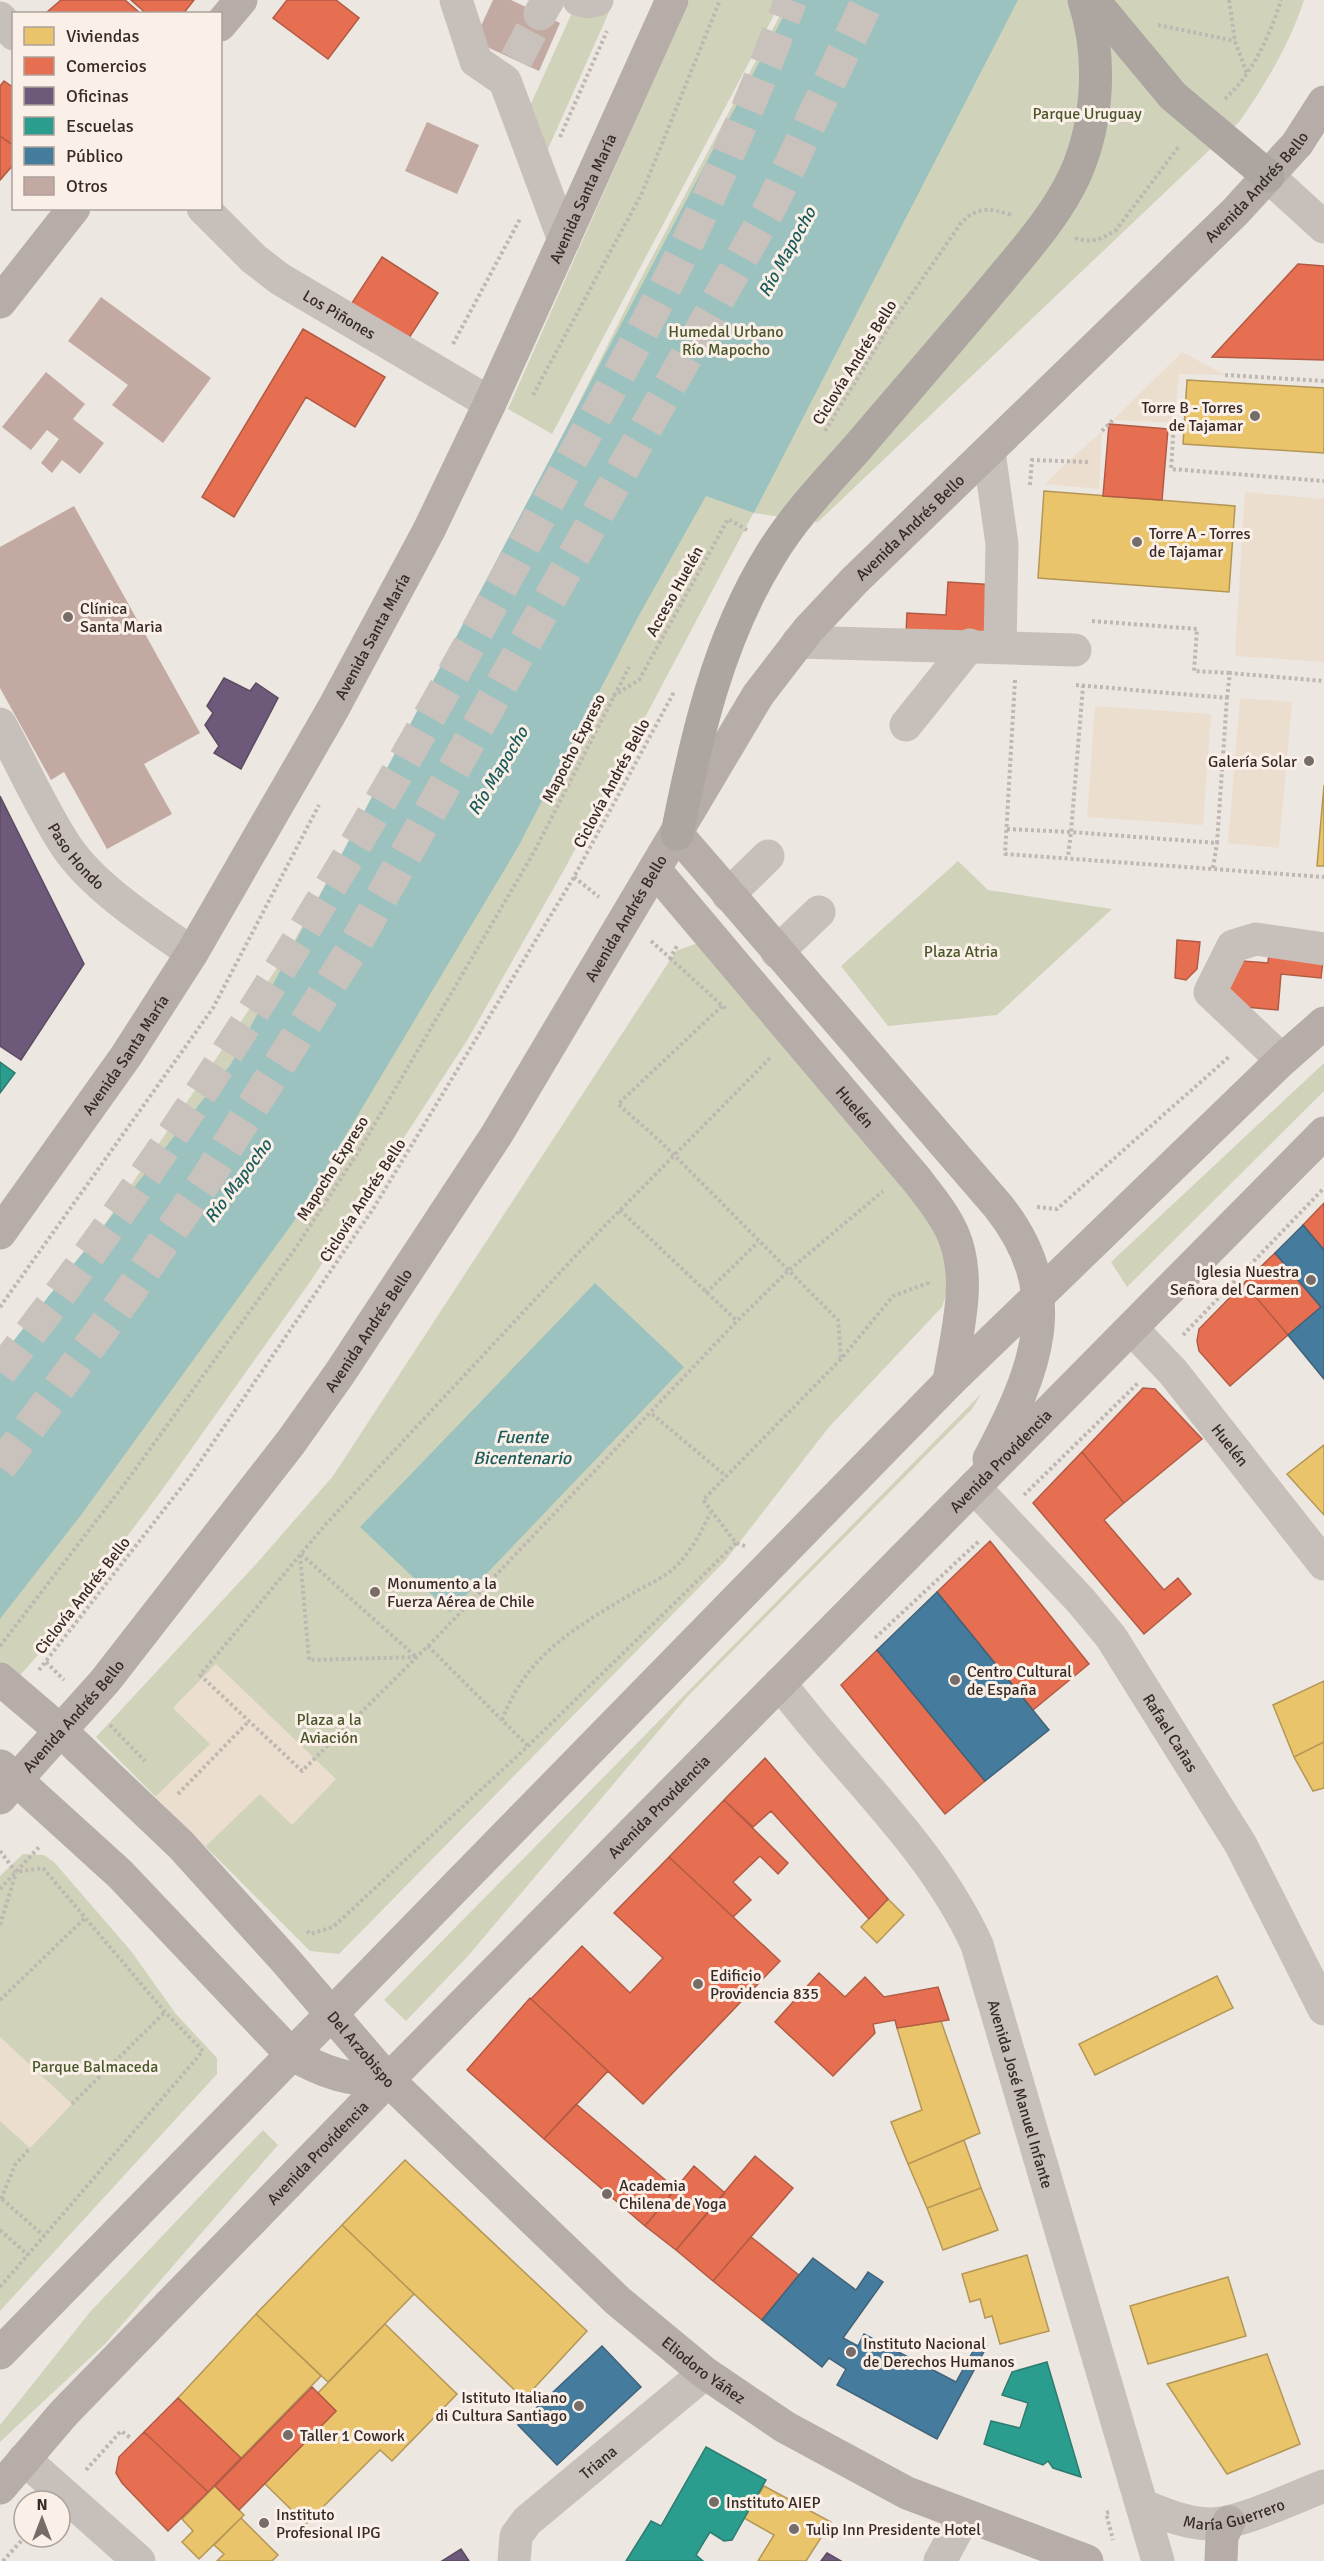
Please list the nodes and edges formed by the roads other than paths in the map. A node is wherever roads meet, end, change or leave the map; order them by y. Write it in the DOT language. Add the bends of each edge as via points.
graph roads {
  1 [pos="241,0"];
  2 [pos="458,0"];
  3 [pos="579,0"];
  4 [pos="597,0"];
  5 [pos="672,0"];
  6 [pos="1084,0"];
  7 [pos="1093,0"];
  8 [pos="0,18"];
  9 [pos="222,23"];
  10 [pos="12,32"];
  11 [pos="1324,102"];
  12 [pos="1268,176"];
  13 [pos="72,210"];
  14 [pos="205,210"];
  15 [pos="1324,227"];
  16 [pos="564,240"];
  17 [pos="0,302"];
  18 [pos="490,404"];
  19 [pos="989,452"];
  20 [pos="798,642"];
  21 [pos="1075,650"];
  22 [pos="995,654"];
  23 [pos="0,724"];
  24 [pos="906,726"];
  25 [pos="677,834"];
  26 [pos="768,856"];
  27 [pos="655,870"];
  28 [pos="728,895"];
  29 [pos="819,912"];
  30 [pos="1324,949"];
  31 [pos="777,952"];
  32 [pos="192,953"];
  33 [pos="1324,1023"];
  34 [pos="1282,1059"];
  35 [pos="1324,1133"];
  36 [pos="0,1233"];
  37 [pos="1038,1293"];
  38 [pos="1132,1329"];
  39 [pos="950,1382"];
  40 [pos="974,1487"];
  41 [pos="1324,1564"];
  42 [pos="780,1683"];
  43 [pos="8,1686"];
  44 [pos="62,1732"];
  45 [pos="6,1781"];
  46 [pos="1324,2009"];
  47 [pos="330,2012"];
  48 [pos="290,2053"];
  49 [pos="388,2080"];
  50 [pos="0,2353"];
  51 [pos="705,2373"];
  52 [pos="24,2459"];
  53 [pos="1324,2486"];
  54 [pos="0,2488"];
  55 [pos="1142,2505"];
  56 [pos="965,2515"];
  57 [pos="1229,2522"];
  58 [pos="139,2561"];
  59 [pos="514,2561"];
  60 [pos="940,2561"];
  61 [pos="1088,2561"];
  62 [pos="1158,2561"];
  63 [pos="1221,2561"];
  1 -- 9 [label="main road"];
  2 -- 16 [label="street" via="476,61 511,70"];
  3 -- 4 [label="street"];
  5 -- 16 [label="main road, Avenida Santa María"];
  6 -- 25 [label="highway" via="1095,67 1091,123 1075,174 1043,227 813,497 771,554 745,599 721,663 691,764"];
  7 -- 12 [label="highway" via="1154,75 1201,122"];
  8 -- 10 [label="street"];
  11 -- 12 [label="main road, Avenida Andrés Bello" via="1297,144"];
  12 -- 15 [label="street"];
  12 -- 19 [label="main road, Avenida Andrés Bello" via="1198,250"];
  13 -- 17 [label="main road"];
  14 -- 18 [label="street, Los Piñones" via="280,279"];
  16 -- 18 [label="main road, Avenida Santa María"];
  18 -- 32 [label="main road, Avenida Santa María" via="429,530 334,707"];
  19 -- 20 [label="main road, Avenida Andrés Bello" via="854,581"];
  19 -- 22 [label="street" via="1002,544"];
  20 -- 22 [label="street"];
  20 -- 25 [label="main road, Avenida Andrés Bello" via="758,695"];
  21 -- 22 [label="street"];
  22 -- 24 [label="street"];
  23 -- 32 [label="street, Paso Hondo" via="73,855 152,925"];
  25 -- 27 [label="main road, Avenida Andrés Bello"];
  25 -- 28 [label="main road"];
  26 -- 28 [label="street"];
  27 -- 39 [label="main road, Huelén" via="917,1180 953,1232 961,1260 962,1287"];
  27 -- 44 [label="main road, Avenida Andrés Bello" via="491,1144 346,1364 182,1584"];
  28 -- 31 [label="main road"];
  29 -- 31 [label="street"];
  30 -- 34 [label="street" via="1256,939 1233,946 1210,992"];
  31 -- 37 [label="main road" via="1012,1223 1030,1256"];
  32 -- 36 [label="main road, Avenida Santa María" via="126,1056"];
  33 -- 34 [label="main road"];
  34 -- 37 [label="main road"];
  35 -- 38 [label="main road, Avenida Providencia"];
  37 -- 39 [label="main road"];
  37 -- 40 [label="main road" via="1037,1333 1030,1367 1006,1427"];
  38 -- 40 [label="main road, Avenida Providencia"];
  38 -- 41 [label="street, Huelén" via="1173,1372"];
  39 -- 47 [label="main road"];
  40 -- 42 [label="main road, Avenida Providencia"];
  40 -- 46 [label="street, Rafael Cañas" via="1111,1637 1241,1845"];
  42 -- 49 [label="main road, Avenida Providencia"];
  42 -- 55 [label="street, Avenida José Manuel Infante" via="927,1858 950,1890 977,1945"];
  43 -- 44 [label="main road, Del Arzobispo"];
  44 -- 45 [label="main road, Avenida Andrés Bello"];
  44 -- 47 [label="main road, Del Arzobispo" via="181,1845"];
  45 -- 48 [label="main road, Del Arzobispo" via="120,1874"];
  47 -- 48 [label="main road"];
  47 -- 49 [label="main road, Del Arzobispo"];
  48 -- 49 [label="main road, Del Arzobispo" via="335,2075"];
  48 -- 50 [label="main road"];
  49 -- 51 [label="main road, Eliodoro Yáñez" via="618,2301"];
  49 -- 52 [label="main road, Avenida Providencia"];
  51 -- 56 [label="main road, Eliodoro Yáñez" via="821,2449 907,2493"];
  51 -- 59 [label="street, Triana" via="527,2521 516,2536"];
  52 -- 54 [label="main road, Avenida Providencia"];
  52 -- 58 [label="street"];
  53 -- 57 [label="street, María Guerrero"];
  55 -- 57 [label="street, María Guerrero" via="1189,2522"];
  55 -- 62 [label="street, Avenida José Manuel Infante"];
  56 -- 60 [label="street"];
  56 -- 61 [label="main road, Eliodoro Yáñez"];
  57 -- 63 [label="main road" via="1222,2536"];
}
